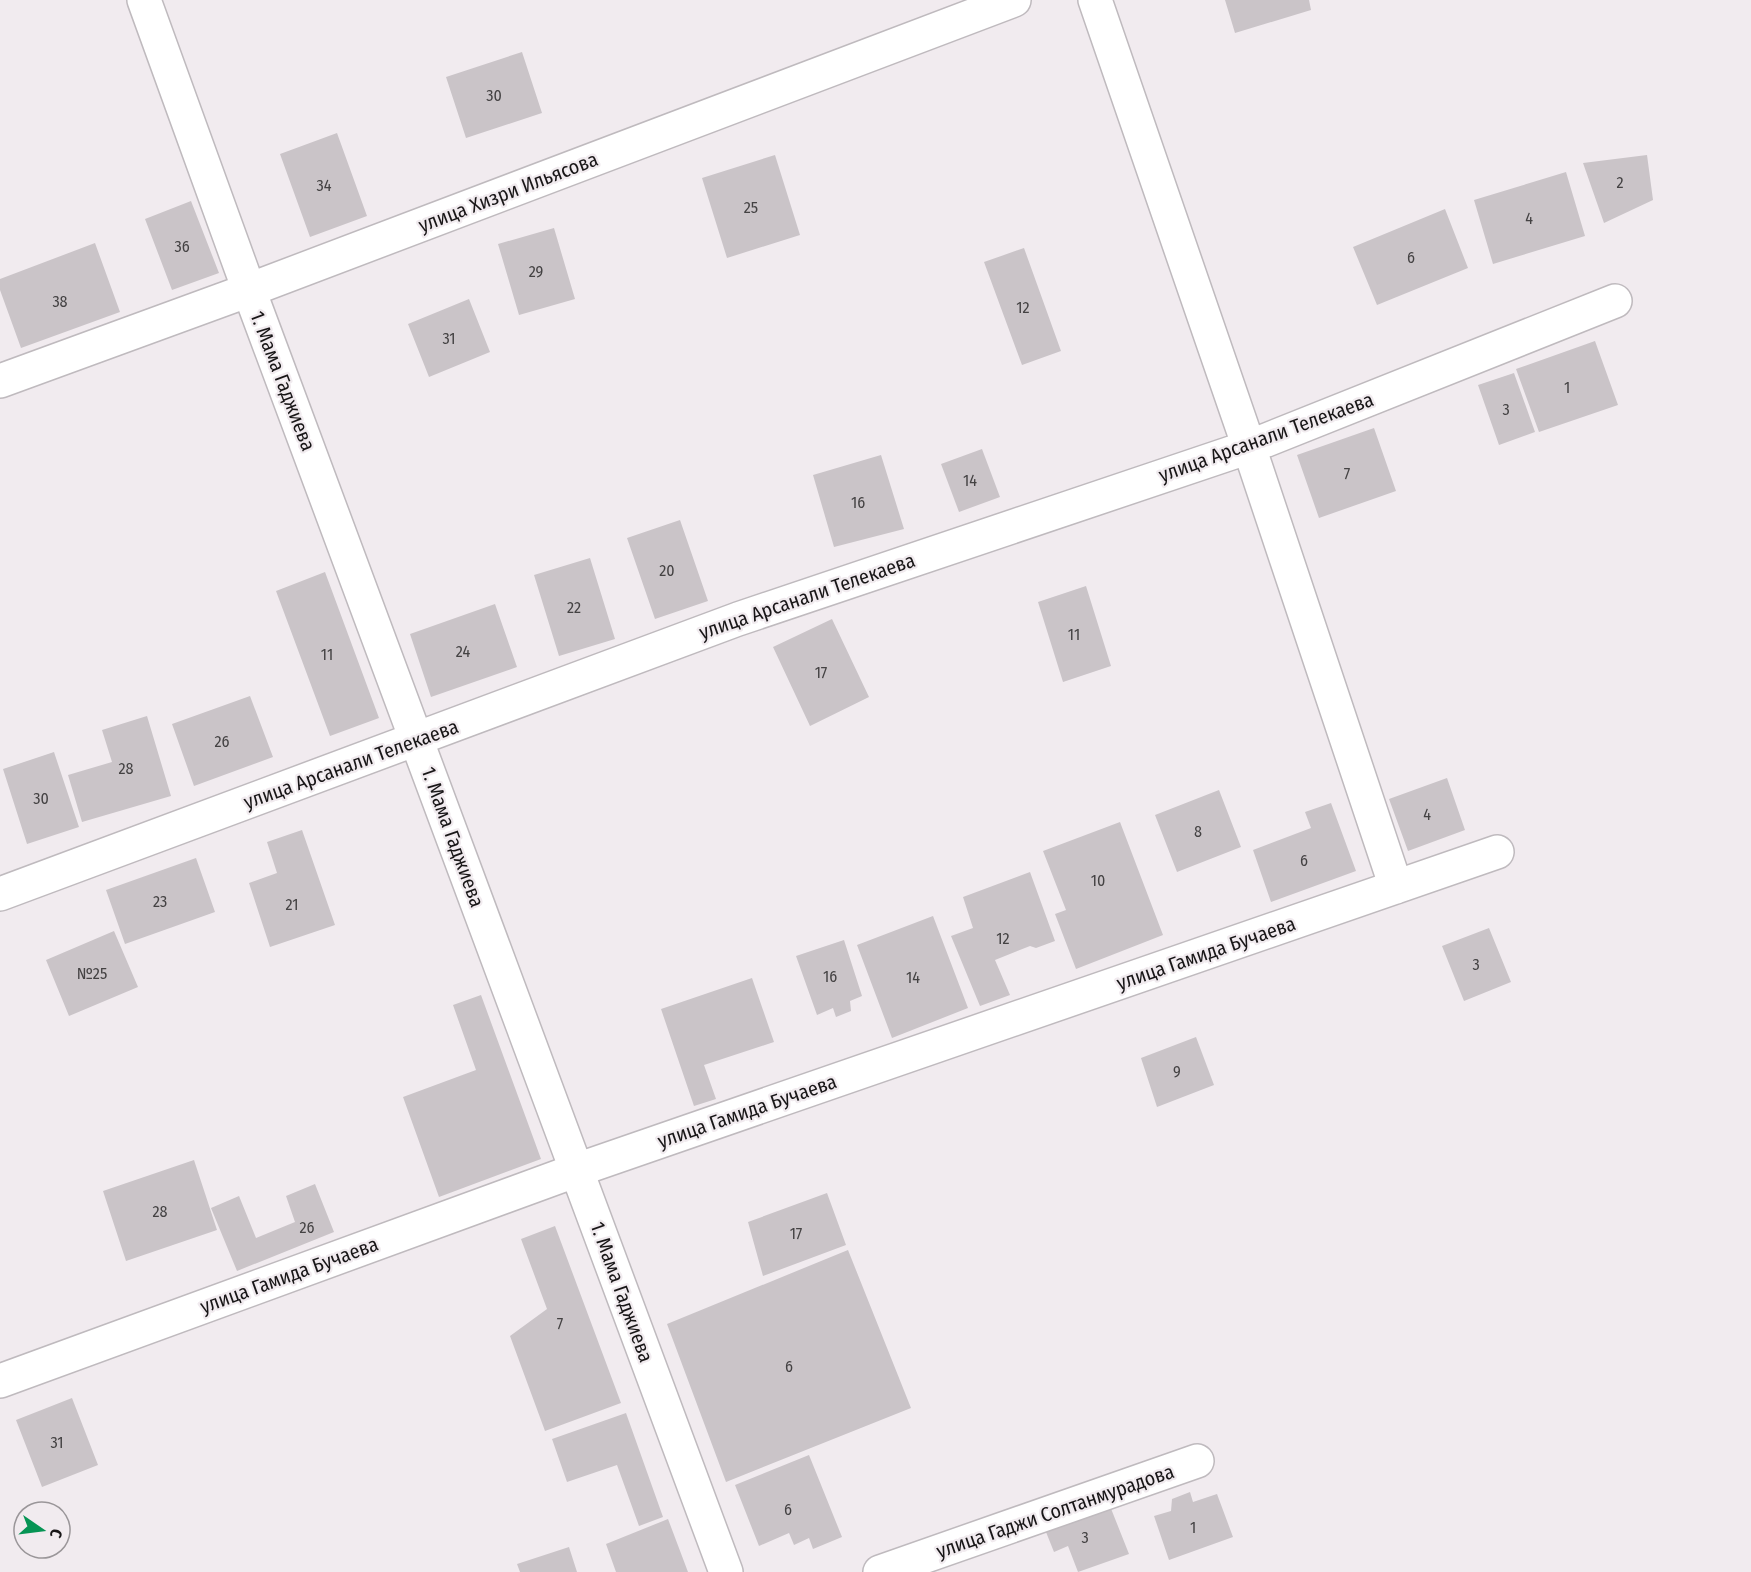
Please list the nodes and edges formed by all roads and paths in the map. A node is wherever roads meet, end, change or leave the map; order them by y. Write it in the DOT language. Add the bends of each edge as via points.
graph roads {
  1 [pos="144,0"];
  2 [pos="1014,0"];
  3 [pos="1095,0"];
  4 [pos="249,290"];
  5 [pos="1615,301"];
  6 [pos="0,381"];
  7 [pos="1249,447"];
  8 [pos="417,739"];
  9 [pos="1497,852"];
  10 [pos="1396,887"];
  11 [pos="0,894"];
  12 [pos="577,1170"];
  13 [pos="0,1380"];
  14 [pos="1197,1461"];
  15 [pos="726,1572"];
  16 [pos="880,1572"];
  1 -- 4 [label="street, 1. Мама Гаджиева"];
  2 -- 4 [label="street, улица Хизри Ильясова"];
  3 -- 7 [label="street"];
  4 -- 6 [label="street, улица Хизри Ильясова"];
  4 -- 8 [label="street, 1. Мама Гаджиева"];
  5 -- 7 [label="street, улица Арсанали Телекаева"];
  7 -- 8 [label="street, улица Арсанали Телекаева" via="738,619"];
  7 -- 10 [label="street"];
  8 -- 11 [label="street, улица Арсанали Телекаева"];
  8 -- 12 [label="street, 1. Мама Гаджиева"];
  9 -- 10 [label="street, улица Гамида Бучаева"];
  10 -- 12 [label="street, улица Гамида Бучаева"];
  12 -- 13 [label="street, улица Гамида Бучаева"];
  12 -- 15 [label="street, 1. Мама Гаджиева"];
  14 -- 16 [label="street, улица Гаджи Солтанмурадова"];
}
